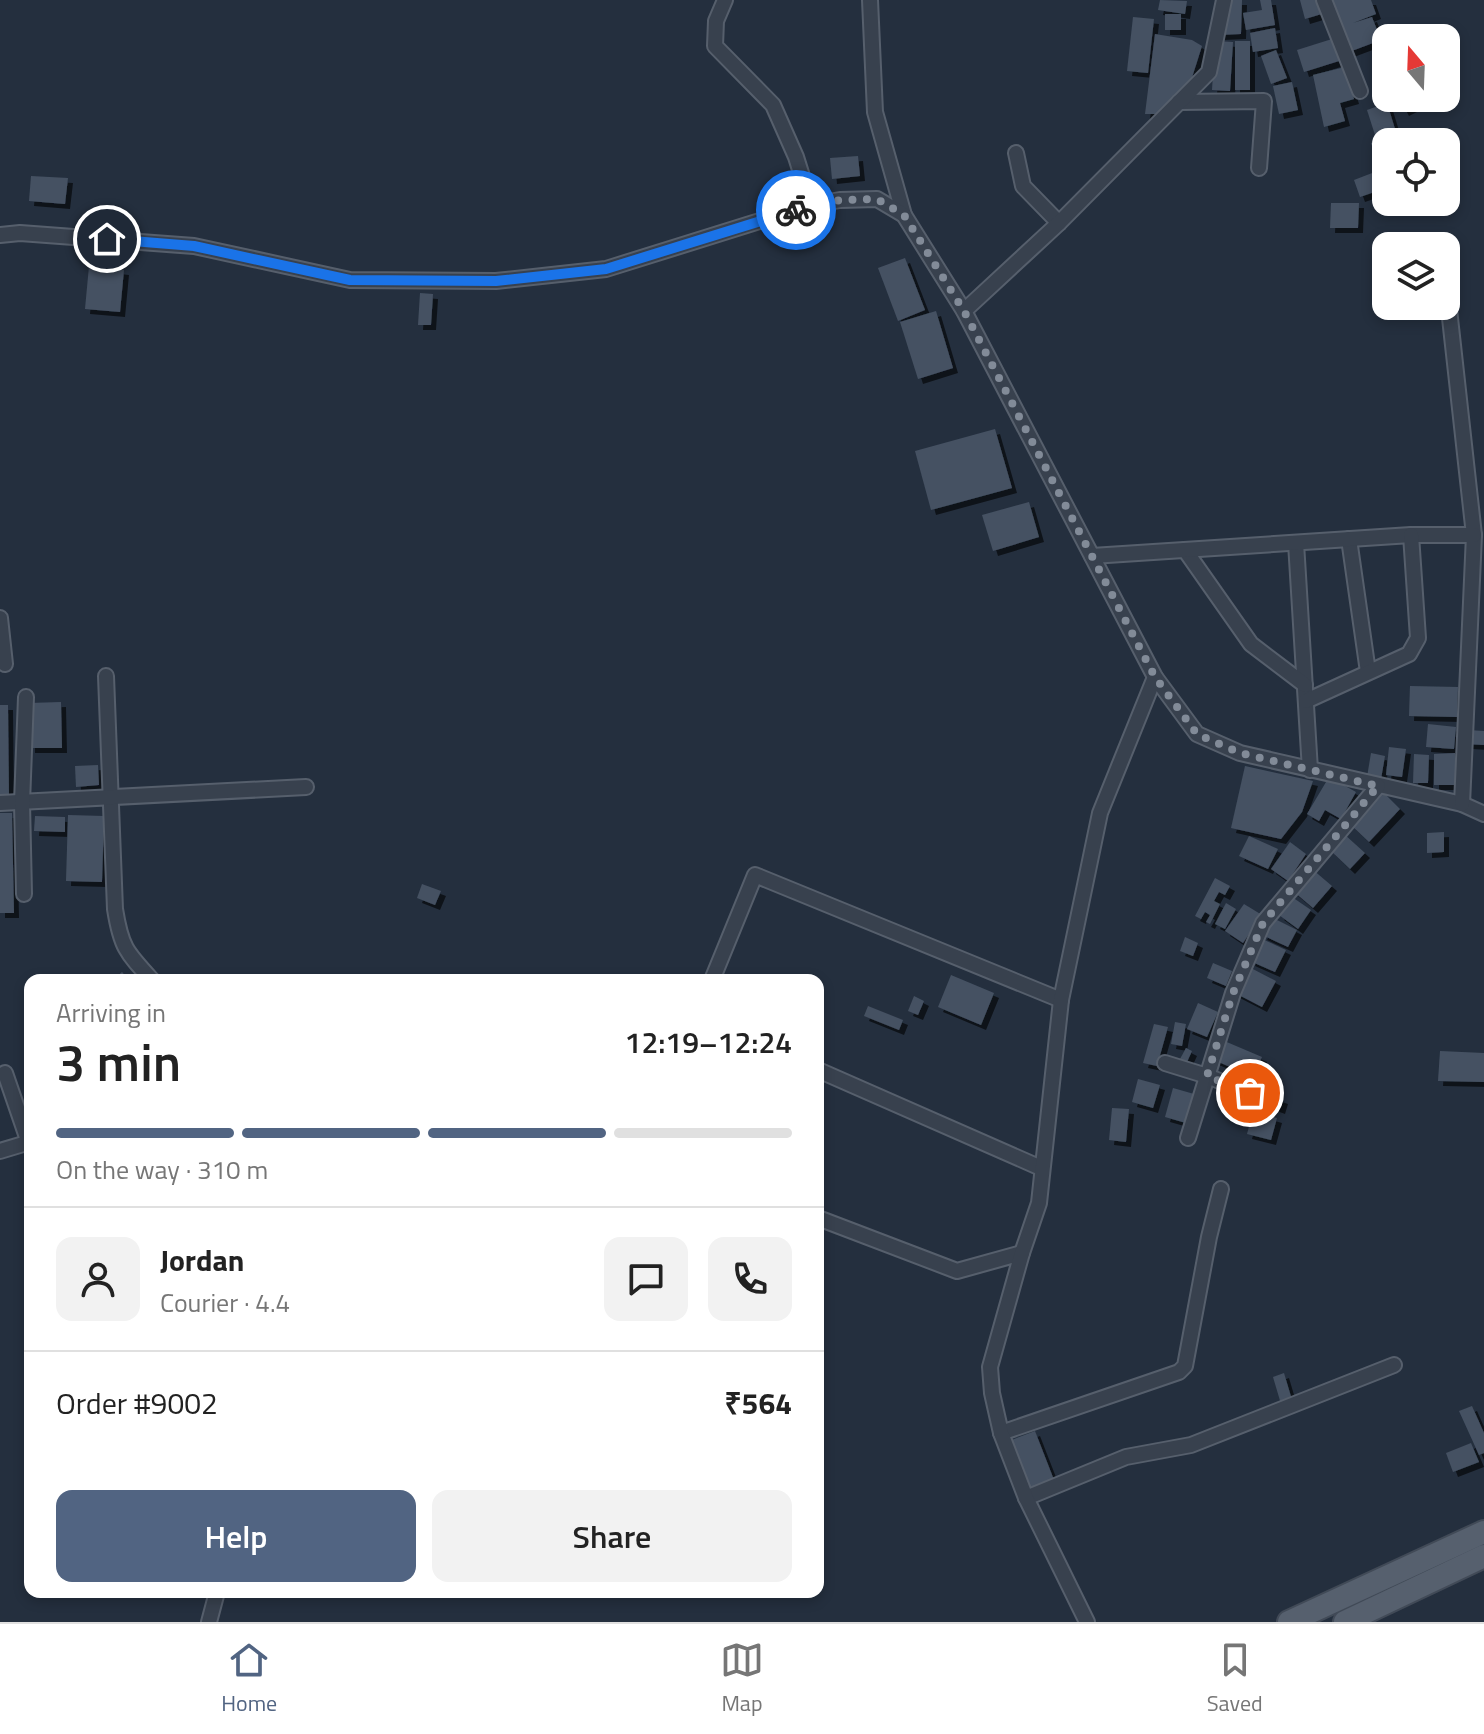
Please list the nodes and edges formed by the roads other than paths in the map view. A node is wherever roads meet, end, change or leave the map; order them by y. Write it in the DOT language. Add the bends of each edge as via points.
graph roads {
  1 [pos="725,0"];
  2 [pos="870,0"];
  3 [pos="1224,0"];
  4 [pos="1324,0"];
  5 [pos="1360,91"];
  6 [pos="1179,102"];
  7 [pos="1016,153"];
  8 [pos="1259,168"];
  9 [pos="811,205"];
  10 [pos="904,215"];
  11 [pos="1059,223"];
  12 [pos="0,235"];
  13 [pos="964,311"];
  14 [pos="1450,320"];
  15 [pos="1411,535"];
  16 [pos="1474,535"];
  17 [pos="1349,539"];
  18 [pos="1296,543"];
  19 [pos="1185,550"];
  20 [pos="1092,556"];
  21 [pos="0,618"];
  22 [pos="5,664"];
  23 [pos="1368,672"];
  24 [pos="106,676"];
  25 [pos="1155,677"];
  26 [pos="1305,685"];
  27 [pos="26,697"];
  28 [pos="1306,701"];
  29 [pos="1310,770"];
  30 [pos="1378,786"];
  31 [pos="306,787"];
  32 [pos="111,798"];
  33 [pos="0,803"];
  34 [pos="22,803"];
  35 [pos="1462,804"];
  36 [pos="1484,814"];
  37 [pos="24,894"];
  38 [pos="146,974"];
  39 [pos="714,974"];
  40 [pos="1061,1000"];
  41 [pos="1165,1063"];
  42 [pos="5,1073"];
  43 [pos="824,1073"];
  44 [pos="1207,1076"];
  45 [pos="1250,1093"];
  46 [pos="24,1128"];
  47 [pos="1188,1138"];
  48 [pos="24,1144"];
  49 [pos="0,1151"];
  50 [pos="1041,1168"];
  51 [pos="1221,1189"];
  52 [pos="824,1220"];
  53 [pos="1022,1253"];
  54 [pos="1394,1365"];
  55 [pos="1001,1433"];
  56 [pos="1026,1498"];
  57 [pos="1484,1532"];
  58 [pos="1484,1556"];
  59 [pos="1364,1588"];
  60 [pos="215,1598"];
  61 [pos="1377,1615"];
  62 [pos="209,1622"];
  63 [pos="1087,1622"];
  64 [pos="1289,1622"];
  65 [pos="1345,1622"];
  1 -- 9 [label="street" via="716,21 715,46 773,105"];
  2 -- 10 [label="street" via="875,112"];
  3 -- 6 [label="street" via="1209,72"];
  4 -- 5 [label="street"];
  6 -- 8 [label="street" via="1264,101"];
  6 -- 11 [label="street"];
  7 -- 11 [label="street" via="1023,186"];
  9 -- 10 [label="street" via="877,199"];
  9 -- 12 [label="street" via="606,269 496,281 350,280 194,246"];
  10 -- 13 [label="street"];
  11 -- 13 [label="street"];
  13 -- 20 [label="street"];
  14 -- 16 [label="street"];
  15 -- 16 [label="street"];
  15 -- 17 [label="street"];
  15 -- 23 [label="street" via="1418,638 1409,654"];
  16 -- 35 [label="street"];
  17 -- 18 [label="street"];
  17 -- 23 [label="street"];
  18 -- 19 [label="street"];
  18 -- 26 [label="street"];
  19 -- 20 [label="street"];
  19 -- 26 [label="street" via="1251,644"];
  20 -- 25 [label="street"];
  21 -- 22 [label="street"];
  23 -- 28 [label="street"];
  24 -- 32 [label="street"];
  25 -- 29 [label="street" via="1197,734 1240,753"];
  25 -- 40 [label="street" via="1100,813"];
  26 -- 28 [label="street"];
  27 -- 34 [label="street"];
  28 -- 29 [label="street"];
  29 -- 30 [label="street"];
  30 -- 35 [label="street"];
  30 -- 44 [label="street" via="1263,923 1233,993"];
  31 -- 32 [label="street"];
  32 -- 34 [label="street"];
  32 -- 38 [label="street" via="120,939"];
  33 -- 34 [label="street"];
  34 -- 37 [label="street"];
  35 -- 36 [label="street"];
  39 -- 40 [label="street" via="755,875"];
  40 -- 50 [label="street"];
  41 -- 44 [label="street"];
  42 -- 46 [label="street"];
  43 -- 50 [label="street"];
  44 -- 45 [label="street"];
  44 -- 47 [label="street"];
  48 -- 49 [label="street"];
  50 -- 53 [label="street" via="1039,1203"];
  51 -- 55 [label="street" via="1185,1366"];
  52 -- 53 [label="street" via="957,1271"];
  53 -- 55 [label="street" via="990,1367"];
  54 -- 56 [label="street" via="1191,1445 1126,1457"];
  55 -- 56 [label="street"];
  56 -- 63 [label="street"];
  57 -- 59 [label="main road"];
  58 -- 61 [label="main road"];
  59 -- 61 [label="street"];
  59 -- 64 [label="main road"];
  60 -- 62 [label="street"];
  61 -- 65 [label="main road"];
}
